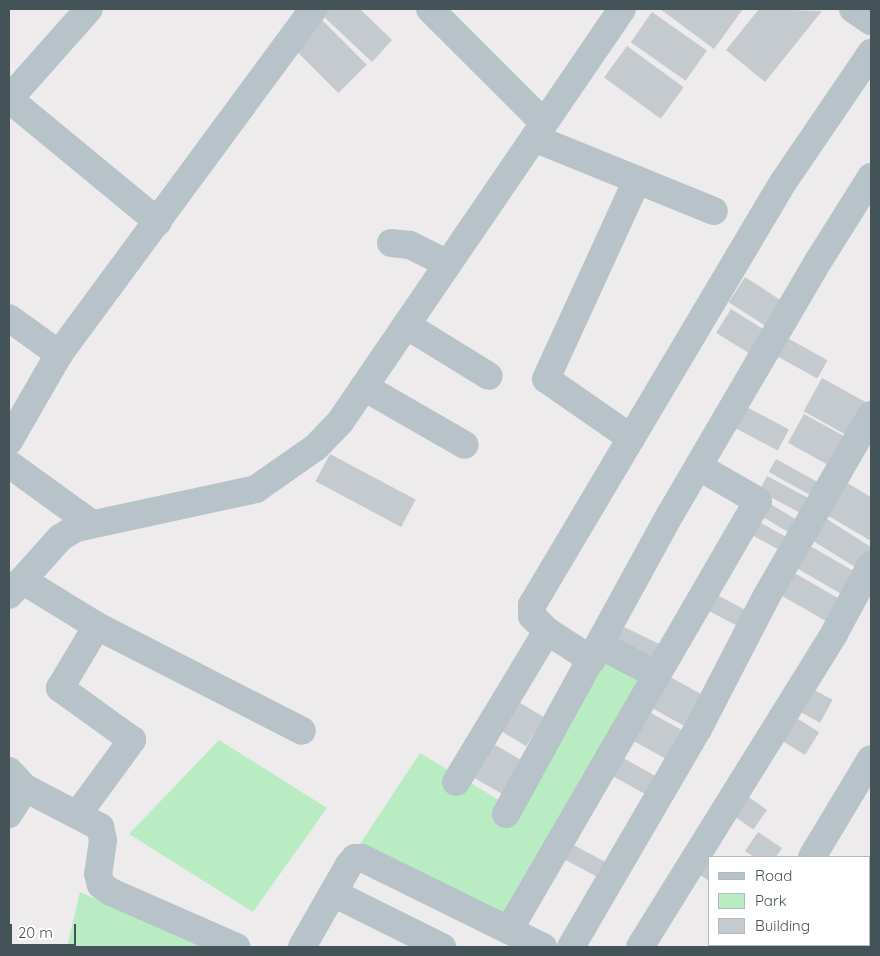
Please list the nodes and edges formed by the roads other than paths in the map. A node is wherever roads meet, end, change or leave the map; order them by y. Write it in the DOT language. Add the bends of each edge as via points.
graph roads {
  1 [pos="89,9"];
  2 [pos="313,9"];
  3 [pos="430,9"];
  4 [pos="622,9"];
  5 [pos="853,9"];
  6 [pos="871,21"];
  7 [pos="871,53"];
  8 [pos="9,99"];
  9 [pos="539,130"];
  10 [pos="871,177"];
  11 [pos="637,180"];
  12 [pos="714,211"];
  13 [pos="158,222"];
  14 [pos="391,243"];
  15 [pos="448,264"];
  16 [pos="9,318"];
  17 [pos="406,326"];
  18 [pos="59,354"];
  19 [pos="489,376"];
  20 [pos="364,387"];
  21 [pos="871,415"];
  22 [pos="10,436"];
  23 [pos="631,438"];
  24 [pos="465,446"];
  25 [pos="9,464"];
  26 [pos="699,467"];
  27 [pos="92,524"];
  28 [pos="871,565"];
  29 [pos="15,588"];
  30 [pos="97,626"];
  31 [pos="547,631"];
  32 [pos="596,652"];
  33 [pos="657,675"];
  34 [pos="302,730"];
  35 [pos="871,758"];
  36 [pos="17,779"];
  37 [pos="456,782"];
  38 [pos="9,814"];
  39 [pos="78,814"];
  40 [pos="506,814"];
  41 [pos="813,856"];
  42 [pos="333,893"];
  43 [pos="509,930"];
  44 [pos="236,947"];
  45 [pos="302,947"];
  46 [pos="442,947"];
  47 [pos="543,947"];
  48 [pos="572,947"];
  49 [pos="640,947"];
  1 -- 8 [label="street"];
  2 -- 13 [label="street" via="284,44"];
  3 -- 9 [label="street"];
  4 -- 9 [label="street"];
  5 -- 6 [label="street"];
  7 -- 23 [label="street" via="784,181"];
  8 -- 13 [label="street"];
  9 -- 11 [label="street"];
  9 -- 15 [label="street"];
  10 -- 26 [label="street"];
  11 -- 12 [label="street"];
  11 -- 23 [label="street" via="546,379"];
  13 -- 18 [label="street"];
  14 -- 15 [label="street" via="410,245"];
  15 -- 17 [label="street"];
  16 -- 18 [label="street"];
  17 -- 19 [label="street"];
  17 -- 20 [label="street"];
  18 -- 22 [label="street"];
  20 -- 24 [label="street"];
  20 -- 27 [label="street" via="340,422 316,447 256,489"];
  21 -- 48 [label="street" via="766,596 698,729"];
  23 -- 31 [label="street" via="532,604 532,616"];
  25 -- 27 [label="street"];
  26 -- 32 [label="street"];
  26 -- 33 [label="street" via="758,501"];
  27 -- 29 [label="street" via="76,528 60,538"];
  28 -- 49 [label="street" via="835,632"];
  29 -- 30 [label="street"];
  30 -- 34 [label="street"];
  30 -- 39 [label="street" via="60,688 132,740"];
  31 -- 32 [label="street"];
  31 -- 37 [label="street"];
  32 -- 33 [label="street"];
  32 -- 40 [label="street"];
  33 -- 43 [label="street"];
  35 -- 41 [label="street"];
  36 -- 38 [label="street"];
  36 -- 39 [label="street"];
  39 -- 44 [label="street" via="94,822 103,833 98,874 101,884 111,892"];
  42 -- 43 [label="street" via="355,858 362,858"];
  42 -- 45 [label="street"];
  42 -- 46 [label="street"];
  43 -- 47 [label="street"];
}
